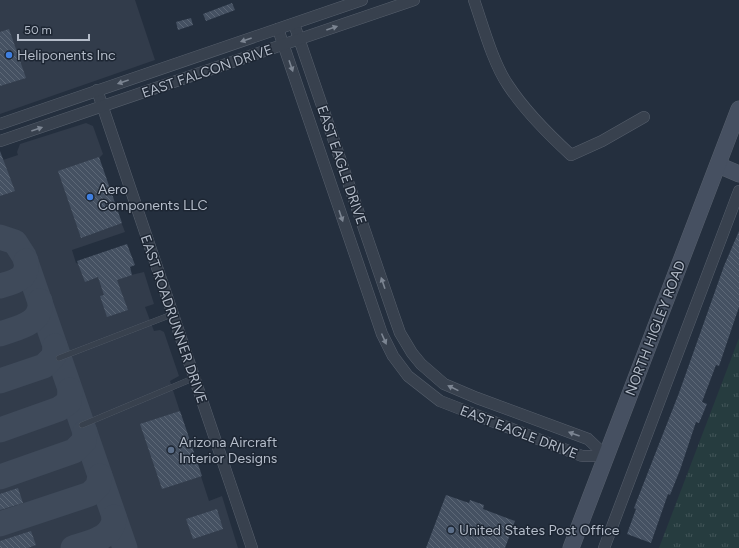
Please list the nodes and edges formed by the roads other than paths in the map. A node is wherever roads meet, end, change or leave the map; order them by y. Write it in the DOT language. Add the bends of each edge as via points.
graph roads {
  1 [pos="362,0"];
  2 [pos="414,0"];
  3 [pos="474,0"];
  4 [pos="294,24"];
  5 [pos="278,29"];
  6 [pos="299,39"];
  7 [pos="284,45"];
  8 [pos="97,90"];
  9 [pos="102,106"];
  10 [pos="739,108"];
  11 [pos="644,117"];
  12 [pos="0,124"];
  13 [pos="0,141"];
  14 [pos="718,165"];
  15 [pos="739,174"];
  16 [pos="351,191"];
  17 [pos="739,191"];
  18 [pos="335,196"];
  19 [pos="173,314"];
  20 [pos="59,358"];
  21 [pos="194,378"];
  22 [pos="82,425"];
  23 [pos="606,456"];
  24 [pos="252,548"];
  25 [pos="571,548"];
  26 [pos="604,548"];
  1 -- 4 [label="street, EAST FALCON DRIVE"];
  6 -- 2 [label="street, EAST FALCON DRIVE, one-way"];
  3 -- 11 [label="street" via="507,84 529,114 571,155"];
  4 -- 5 [label="street, EAST FALCON DRIVE"];
  4 -- 6 [label="street, EAST EAGLE DRIVE"];
  5 -- 7 [label="street, EAST EAGLE DRIVE"];
  5 -- 8 [label="street, EAST FALCON DRIVE, one-way"];
  6 -- 7 [label="street, EAST FALCON DRIVE"];
  6 -- 16 [label="street, EAST EAGLE DRIVE"];
  7 -- 9 [label="street, EAST FALCON DRIVE"];
  7 -- 18 [label="street, EAST EAGLE DRIVE, one-way"];
  8 -- 9 [label="street, EAST ROADRUNNER DRIVE"];
  8 -- 12 [label="street, EAST FALCON DRIVE"];
  13 -- 9 [label="street, EAST FALCON DRIVE, one-way"];
  9 -- 19 [label="street, EAST ROADRUNNER DRIVE"];
  10 -- 14 [label="main road, NORTH HIGLEY ROAD"];
  14 -- 15 [label="main road"];
  14 -- 23 [label="main road, NORTH HIGLEY ROAD"];
  16 -- 18 [label="street"];
  23 -- 16 [label="street, EAST EAGLE DRIVE, one-way" via="588,439 444,384 421,364 400,333"];
  17 -- 26 [label="street"];
  18 -- 23 [label="street, EAST EAGLE DRIVE, one-way" via="382,334 393,356 408,376 431,395 463,411 582,456"];
  19 -- 20 [label="lane"];
  19 -- 21 [label="street, EAST ROADRUNNER DRIVE"];
  21 -- 22 [label="lane"];
  21 -- 24 [label="street, EAST ROADRUNNER DRIVE"];
  23 -- 25 [label="main road, NORTH HIGLEY ROAD"];
}
